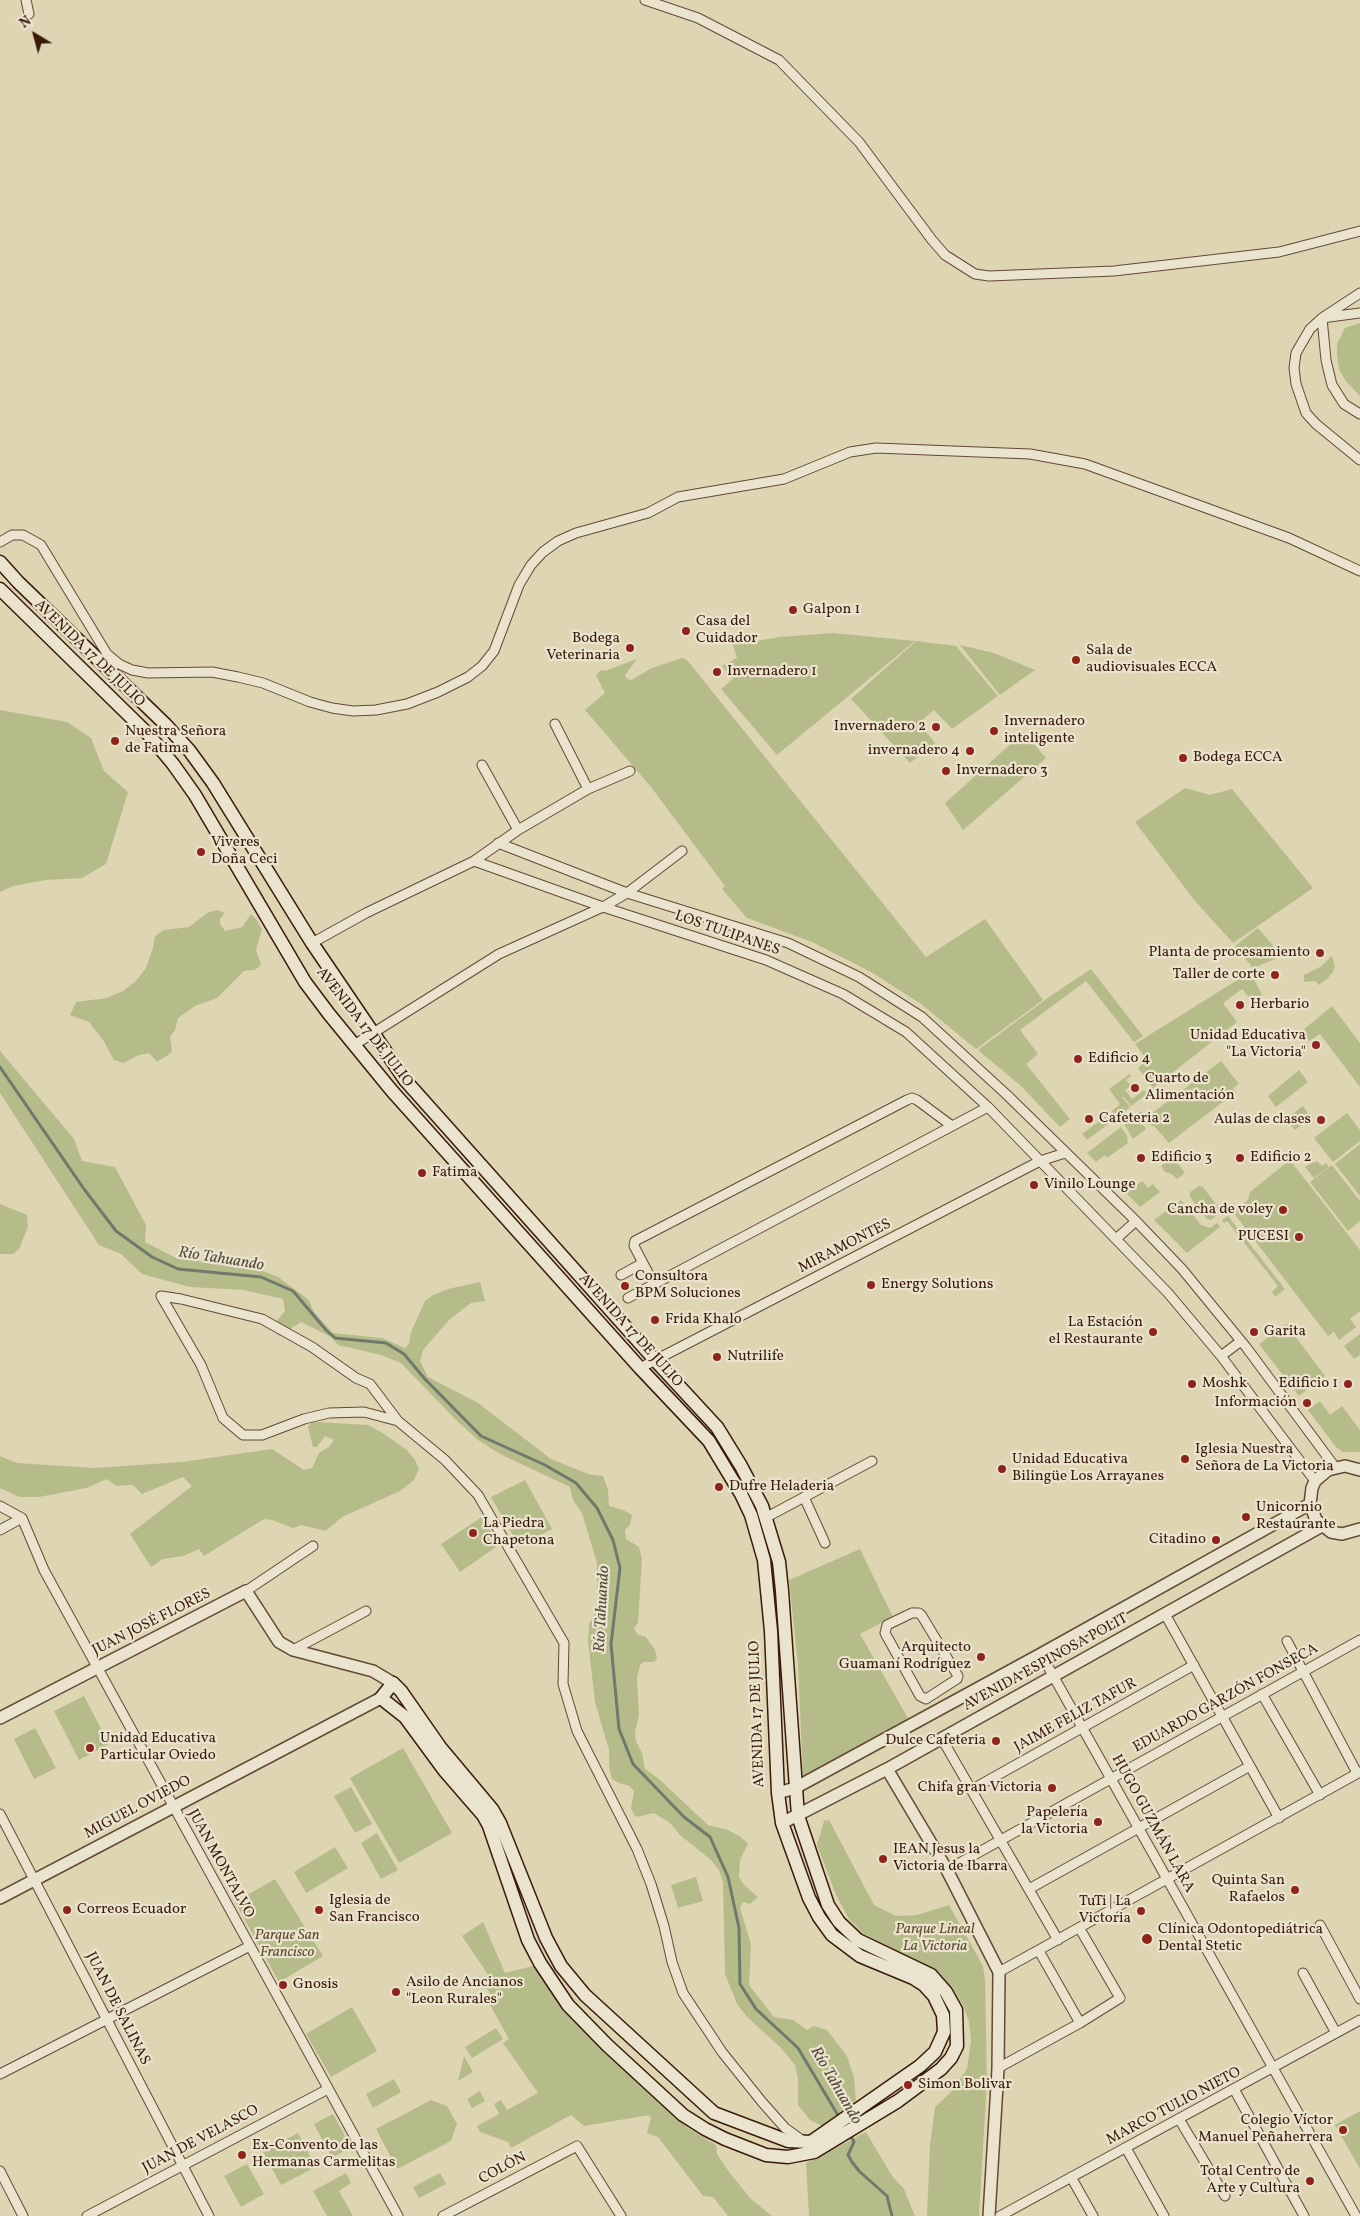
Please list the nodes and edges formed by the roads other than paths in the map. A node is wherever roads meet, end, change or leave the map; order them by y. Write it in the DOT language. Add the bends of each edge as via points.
graph roads {
  1 [pos="26,0"];
  2 [pos="645,0"];
  3 [pos="29,14"];
  4 [pos="1360,231"];
  5 [pos="1360,293"];
  6 [pos="1360,313"];
  7 [pos="1322,318"];
  8 [pos="1360,414"];
  9 [pos="1360,460"];
  10 [pos="0,542"];
  11 [pos="0,562"];
  12 [pos="1360,571"];
  13 [pos="0,589"];
  14 [pos="555,724"];
  15 [pos="482,765"];
  16 [pos="630,771"];
  17 [pos="588,789"];
  18 [pos="518,830"];
  19 [pos="498,843"];
  20 [pos="682,851"];
  21 [pos="474,861"];
  22 [pos="627,893"];
  23 [pos="602,907"];
  24 [pos="312,944"];
  25 [pos="374,1034"];
  26 [pos="354,1045"];
  27 [pos="988,1107"];
  28 [pos="952,1126"];
  29 [pos="1065,1153"];
  30 [pos="1040,1161"];
  31 [pos="1136,1221"];
  32 [pos="1116,1239"];
  33 [pos="643,1263"];
  34 [pos="621,1275"];
  35 [pos="654,1284"];
  36 [pos="628,1298"];
  37 [pos="1240,1341"];
  38 [pos="1222,1356"];
  39 [pos="655,1360"];
  40 [pos="640,1368"];
  41 [pos="398,1421"];
  42 [pos="872,1461"];
  43 [pos="1335,1467"];
  44 [pos="1360,1470"];
  45 [pos="1315,1482"];
  46 [pos="804,1497"];
  47 [pos="1310,1504"];
  48 [pos="0,1506"];
  49 [pos="22,1518"];
  50 [pos="766,1518"];
  51 [pos="1322,1526"];
  52 [pos="0,1530"];
  53 [pos="1360,1531"];
  54 [pos="825,1543"];
  55 [pos="313,1546"];
  56 [pos="246,1590"];
  57 [pos="366,1611"];
  58 [pos="1165,1614"];
  59 [pos="1360,1640"];
  60 [pos="1287,1641"];
  61 [pos="293,1650"];
  62 [pos="1041,1654"];
  63 [pos="1194,1665"];
  64 [pos="97,1668"];
  65 [pos="1303,1672"];
  66 [pos="1053,1675"];
  67 [pos="393,1683"];
  68 [pos="941,1690"];
  69 [pos="1262,1694"];
  70 [pos="381,1698"];
  71 [pos="950,1704"];
  72 [pos="1223,1717"];
  73 [pos="0,1718"];
  74 [pos="1083,1728"];
  75 [pos="942,1739"];
  76 [pos="1250,1766"];
  77 [pos="887,1769"];
  78 [pos="1359,1772"];
  79 [pos="1112,1779"];
  80 [pos="795,1788"];
  81 [pos="972,1790"];
  82 [pos="778,1792"];
  83 [pos="1320,1795"];
  84 [pos="174,1808"];
  85 [pos="0,1814"];
  86 [pos="798,1816"];
  87 [pos="1279,1818"];
  88 [pos="782,1822"];
  89 [pos="1140,1828"];
  90 [pos="1001,1841"];
  91 [pos="947,1870"];
  92 [pos="1168,1879"];
  93 [pos="35,1880"];
  94 [pos="1029,1890"];
  95 [pos="0,1898"];
  96 [pos="1320,1925"];
  97 [pos="1080,1929"];
  98 [pos="1058,1940"];
  99 [pos="250,1946"];
  100 [pos="1039,1951"];
  101 [pos="999,1972"];
  102 [pos="1303,1973"];
  103 [pos="1360,1999"];
  104 [pos="107,2019"];
  105 [pos="1360,2020"];
  106 [pos="1080,2023"];
  107 [pos="1336,2033"];
  108 [pos="998,2068"];
  109 [pos="1273,2068"];
  110 [pos="0,2074"];
  111 [pos="328,2089"];
  112 [pos="1234,2089"];
  113 [pos="858,2119"];
  114 [pos="1179,2119"];
  115 [pos="785,2128"];
  116 [pos="788,2141"];
  117 [pos="810,2146"];
  118 [pos="1126,2148"];
  119 [pos="182,2166"];
  120 [pos="0,2171"];
  121 [pos="1071,2177"];
  122 [pos="1225,2196"];
  123 [pos="24,2216"];
  124 [pos="87,2216"];
  125 [pos="209,2216"];
  126 [pos="398,2216"];
  127 [pos="443,2216"];
  128 [pos="621,2216"];
  129 [pos="989,2216"];
  130 [pos="1000,2216"];
  131 [pos="1093,2216"];
  132 [pos="1164,2216"];
  133 [pos="1304,2216"];
  134 [pos="1356,2216"];
  1 -- 3 [label="street"];
  2 -- 4 [label="street" via="698,18 778,60 859,142 945,255 975,274 1133,269 1279,252"];
  5 -- 7 [label="street"];
  6 -- 7 [label="street"];
  7 -- 8 [label="street" via="1332,386 1344,404"];
  7 -- 9 [label="street" via="1310,328 1296,353 1296,384 1306,413"];
  10 -- 12 [label="street" via="12,535 23,535 41,545 107,654 132,670 148,673 212,672 263,683 310,702 353,711 407,704 468,677 482,666 494,651 519,585 531,565 558,541 648,513 678,497 784,479 850,452 876,448 1030,454 1085,464 1289,538"];
  11 -- 24 [label="main road, AVENIDA 17 DE JULIO" via="189,750 213,783"];
  13 -- 26 [label="main road, AVENIDA 17 DE JULIO" via="148,734 173,764 305,982"];
  14 -- 17 [label="street"];
  15 -- 18 [label="street"];
  16 -- 17 [label="street"];
  17 -- 18 [label="street"];
  18 -- 19 [label="street"];
  19 -- 21 [label="street"];
  19 -- 22 [label="street, LOS TULIPANES"];
  20 -- 22 [label="street"];
  21 -- 23 [label="street, LOS TULIPANES"];
  21 -- 24 [label="street"];
  22 -- 23 [label="street"];
  22 -- 29 [label="street, LOS TULIPANES" via="788,943 859,977 922,1017"];
  23 -- 25 [label="street" via="499,954"];
  23 -- 27 [label="street, LOS TULIPANES" via="766,960 844,994 906,1032"];
  24 -- 25 [label="main road, AVENIDA 17 DE JULIO"];
  25 -- 26 [label="street"];
  25 -- 39 [label="main road, AVENIDA 17 DE JULIO" via="404,1080"];
  26 -- 40 [label="main road, AVENIDA 17 DE JULIO"];
  27 -- 28 [label="street"];
  27 -- 30 [label="street, LOS TULIPANES"];
  28 -- 33 [label="street" via="917,1100 907,1100 635,1241 634,1246"];
  28 -- 35 [label="street"];
  29 -- 30 [label="street, MIRAMONTES"];
  29 -- 31 [label="street, LOS TULIPANES"];
  30 -- 32 [label="street, LOS TULIPANES"];
  30 -- 39 [label="street, MIRAMONTES"];
  31 -- 32 [label="street"];
  31 -- 37 [label="street, LOS TULIPANES" via="1182,1269"];
  32 -- 38 [label="street, LOS TULIPANES" via="1168,1292"];
  33 -- 34 [label="street"];
  33 -- 35 [label="street"];
  35 -- 36 [label="street"];
  37 -- 38 [label="street"];
  37 -- 43 [label="street, LOS TULIPANES"];
  38 -- 45 [label="street, LOS TULIPANES"];
  39 -- 40 [label="street, MIRAMONTES"];
  39 -- 50 [label="main road, AVENIDA 17 DE JULIO" via="729,1444"];
  40 -- 82 [label="main road, AVENIDA 17 DE JULIO" via="708,1441 751,1515 764,1560 768,1596"];
  41 -- 41 [label="street" via="364,1412 329,1413 262,1435 243,1435 223,1418 201,1365 161,1296 262,1319 370,1384"];
  41 -- 115 [label="street" via="445,1460 478,1495 547,1611 564,1643 563,1684 577,1731 637,1849 651,1884 683,1993 722,2052"];
  42 -- 46 [label="street"];
  43 -- 44 [label="street"];
  43 -- 45 [label="street"];
  45 -- 47 [label="street"];
  46 -- 50 [label="street"];
  46 -- 54 [label="street"];
  47 -- 51 [label="street"];
  47 -- 62 [label="street, AVENIDA ESPINOSA POLIT"];
  48 -- 49 [label="street"];
  49 -- 52 [label="street"];
  49 -- 64 [label="street, JUAN MONTALVO" via="44,1570"];
  50 -- 80 [label="main road, AVENIDA 17 DE JULIO" via="782,1580"];
  51 -- 53 [label="street" via="1342,1534"];
  51 -- 58 [label="street, AVENIDA ESPINOSA POLIT"];
  55 -- 56 [label="street, JUAN JOSÉ FLORES"];
  56 -- 61 [label="street" via="274,1637"];
  56 -- 64 [label="street, JUAN JOSÉ FLORES"];
  57 -- 61 [label="street"];
  58 -- 63 [label="street"];
  58 -- 66 [label="street, AVENIDA ESPINOSA POLIT"];
  59 -- 65 [label="street, EDUARDO GARZÓN FONSECA"];
  60 -- 65 [label="street"];
  61 -- 67 [label="street" via="373,1671"];
  62 -- 66 [label="street, HUGO GUZMÁN LARA"];
  62 -- 71 [label="street, AVENIDA ESPINOSA POLIT"];
  63 -- 72 [label="street"];
  63 -- 74 [label="street, JAIME FELIZ TAFUR"];
  64 -- 73 [label="street, JUAN JOSÉ FLORES"];
  64 -- 84 [label="street, JUAN MONTALVO"];
  65 -- 69 [label="street, EDUARDO GARZÓN FONSECA"];
  65 -- 78 [label="street"];
  66 -- 74 [label="street, HUGO GUZMÁN LARA"];
  66 -- 75 [label="street, AVENIDA ESPINOSA POLIT"];
  67 -- 70 [label="main road, MIGUEL OVIEDO"];
  67 -- 116 [label="main road" via="408,1698 440,1747 496,1815 546,1938 569,1977 592,2002 714,2113"];
  68 -- 68 [label="street" via="958,1679 957,1673 922,1616 912,1613 887,1625 885,1633 920,1696 926,1699"];
  68 -- 71 [label="street"];
  69 -- 72 [label="street, EDUARDO GARZÓN FONSECA"];
  69 -- 83 [label="street"];
  70 -- 84 [label="street, MIGUEL OVIEDO"];
  70 -- 117 [label="main road, AVENIDA 17 DE JULIO" via="405,1716 444,1770 483,1815 528,1940 540,1963 568,2005 606,2045 683,2115 705,2129 766,2154 788,2157"];
  71 -- 80 [label="street, AVENIDA ESPINOSA POLIT"];
  72 -- 76 [label="street"];
  72 -- 79 [label="street, EDUARDO GARZÓN FONSECA"];
  74 -- 79 [label="street, HUGO GUZMÁN LARA"];
  74 -- 81 [label="street, JAIME FELIZ TAFUR"];
  75 -- 77 [label="street, AVENIDA ESPINOSA POLIT"];
  75 -- 81 [label="street"];
  76 -- 87 [label="street"];
  76 -- 89 [label="street"];
  77 -- 86 [label="street, AVENIDA ESPINOSA POLIT"];
  77 -- 91 [label="street"];
  78 -- 83 [label="street"];
  79 -- 89 [label="street, HUGO GUZMÁN LARA"];
  79 -- 90 [label="street, EDUARDO GARZÓN FONSECA"];
  80 -- 82 [label="street, AVENIDA ESPINOSA POLIT"];
  80 -- 86 [label="main road, AVENIDA 17 DE JULIO"];
  81 -- 90 [label="street"];
  82 -- 88 [label="main road, AVENIDA 17 DE JULIO"];
  83 -- 87 [label="street"];
  84 -- 93 [label="street, MIGUEL OVIEDO"];
  84 -- 99 [label="street, JUAN MONTALVO"];
  85 -- 93 [label="street, JUAN DE SALINAS"];
  86 -- 88 [label="street, AVENIDA ESPINOSA POLIT"];
  86 -- 113 [label="main road, AVENIDA 17 DE JULIO" via="828,1905 839,1922 858,1940 931,1975 956,2010 957,2046 951,2058 919,2087"];
  87 -- 92 [label="street"];
  88 -- 113 [label="main road, AVENIDA 17 DE JULIO" via="809,1898 832,1935 860,1956 924,1985 943,2014 944,2032 936,2052"];
  89 -- 92 [label="street, HUGO GUZMÁN LARA"];
  89 -- 94 [label="street"];
  90 -- 91 [label="street, EDUARDO GARZÓN FONSECA"];
  90 -- 94 [label="street"];
  91 -- 101 [label="street"];
  92 -- 97 [label="street"];
  92 -- 109 [label="street, HUGO GUZMÁN LARA"];
  93 -- 95 [label="street, MIGUEL OVIEDO"];
  93 -- 104 [label="street, JUAN DE SALINAS"];
  94 -- 98 [label="street"];
  96 -- 103 [label="street"];
  97 -- 98 [label="street"];
  97 -- 106 [label="street" via="1120,1998"];
  98 -- 100 [label="street"];
  99 -- 104 [label="street"];
  99 -- 111 [label="street, JUAN MONTALVO"];
  100 -- 101 [label="street"];
  100 -- 106 [label="street"];
  101 -- 108 [label="street"];
  102 -- 107 [label="street"];
  104 -- 110 [label="street"];
  104 -- 119 [label="street, JUAN DE SALINAS"];
  105 -- 107 [label="street, MARCO TULIO NIETO"];
  106 -- 108 [label="street"];
  107 -- 109 [label="street, MARCO TULIO NIETO"];
  108 -- 129 [label="street"];
  109 -- 112 [label="street, MARCO TULIO NIETO"];
  109 -- 134 [label="street, HUGO GUZMÁN LARA"];
  111 -- 119 [label="street, JUAN DE VELASCO"];
  111 -- 126 [label="street, JUAN MONTALVO"];
  112 -- 114 [label="street, MARCO TULIO NIETO"];
  112 -- 133 [label="street"];
  113 -- 117 [label="main road, AVENIDA 17 DE JULIO"];
  114 -- 118 [label="street, MARCO TULIO NIETO"];
  114 -- 122 [label="street"];
  115 -- 116 [label="street"];
  115 -- 117 [label="street"];
  116 -- 117 [label="main road"];
  118 -- 121 [label="street, MARCO TULIO NIETO"];
  118 -- 132 [label="street"];
  119 -- 124 [label="street, JUAN DE VELASCO"];
  119 -- 125 [label="street, JUAN DE SALINAS"];
  120 -- 123 [label="street"];
  121 -- 130 [label="street, MARCO TULIO NIETO"];
  121 -- 131 [label="street"];
  127 -- 128 [label="street, COLÓN" via="577,2146"];
}
